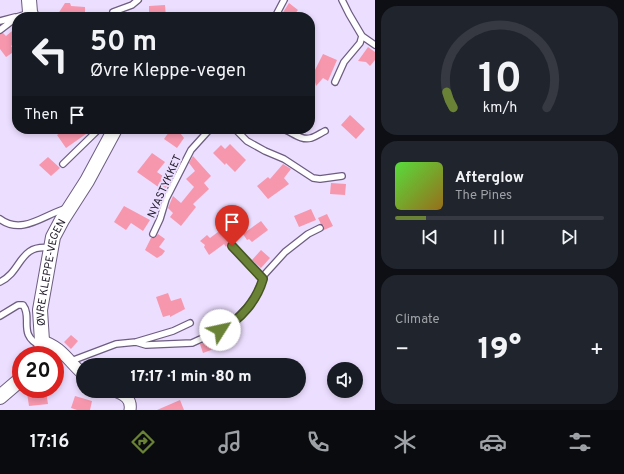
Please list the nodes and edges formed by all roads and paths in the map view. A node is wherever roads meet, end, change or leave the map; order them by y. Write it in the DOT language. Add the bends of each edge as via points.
graph roads {
  1 [pos="138,0"];
  2 [pos="284,0"];
  3 [pos="342,0"];
  4 [pos="113,12"];
  5 [pos="278,12"];
  6 [pos="12,17"];
  7 [pos="0,21"];
  8 [pos="12,22"];
  9 [pos="0,30"];
  10 [pos="362,36"];
  11 [pos="375,45"];
  12 [pos="335,82"];
  13 [pos="325,131"];
  14 [pos="95,134"];
  15 [pos="112,134"];
  16 [pos="205,134"];
  17 [pos="240,134"];
  18 [pos="292,134"];
  19 [pos="63,164"];
  20 [pos="342,176"];
  21 [pos="71,207"];
  22 [pos="0,219"];
  23 [pos="320,228"];
  24 [pos="153,234"];
  25 [pos="232,246"];
  26 [pos="51,248"];
  27 [pos="263,279"];
  28 [pos="0,282"];
  29 [pos="0,316"];
  30 [pos="190,323"];
  31 [pos="136,342"];
  32 [pos="39,346"];
  33 [pos="41,346"];
  34 [pos="64,354"];
  35 [pos="71,361"];
  36 [pos="76,366"];
  37 [pos="12,387"];
  38 [pos="0,397"];
  39 [pos="127,398"];
  40 [pos="130,410"];
  1 -- 4 [label="lane"];
  2 -- 5 [label="lane"];
  3 -- 10 [label="lane"];
  6 -- 7 [label="lane"];
  8 -- 9 [label="lane"];
  10 -- 11 [label="lane"];
  10 -- 12 [label="lane" via="360,43 344,62"];
  13 -- 18 [label="lane" via="306,139"];
  14 -- 19 [label="lane"];
  15 -- 21 [label="street, ØVRE KLEPPE-VEGEN"];
  16 -- 24 [label="lane, NYASTYKKET" via="191,150"];
  17 -- 20 [label="lane" via="247,141 284,159 313,178"];
  21 -- 22 [label="lane, ØVRE KLEPPE-VEGEN" via="58,210 32,224 6,223"];
  21 -- 26 [label="street, ØVRE KLEPPE-VEGEN" via="56,230"];
  23 -- 27 [label="lane" via="291,246"];
  25 -- 27 [label="lane"];
  26 -- 28 [label="lane" via="35,248"];
  26 -- 33 [label="street, ØVRE KLEPPE-VEGEN" via="40,310"];
  27 -- 31 [label="lane" via="254,300 229,326 192,343 146,345"];
  29 -- 32 [label="lane, ØVRE KLEPPE-VEGEN" via="18,305 23,305 26,310 28,333"];
  30 -- 31 [label="lane" via="172,332"];
  31 -- 35 [label="lane" via="116,344"];
  34 -- 35 [label="street, ØVRE KLEPPE-VEGEN"];
  35 -- 36 [label="street, ØVRE KLEPPE-VEGEN"];
  37 -- 38 [label="street"];
  39 -- 40 [label="street" via="131,405"];
}
